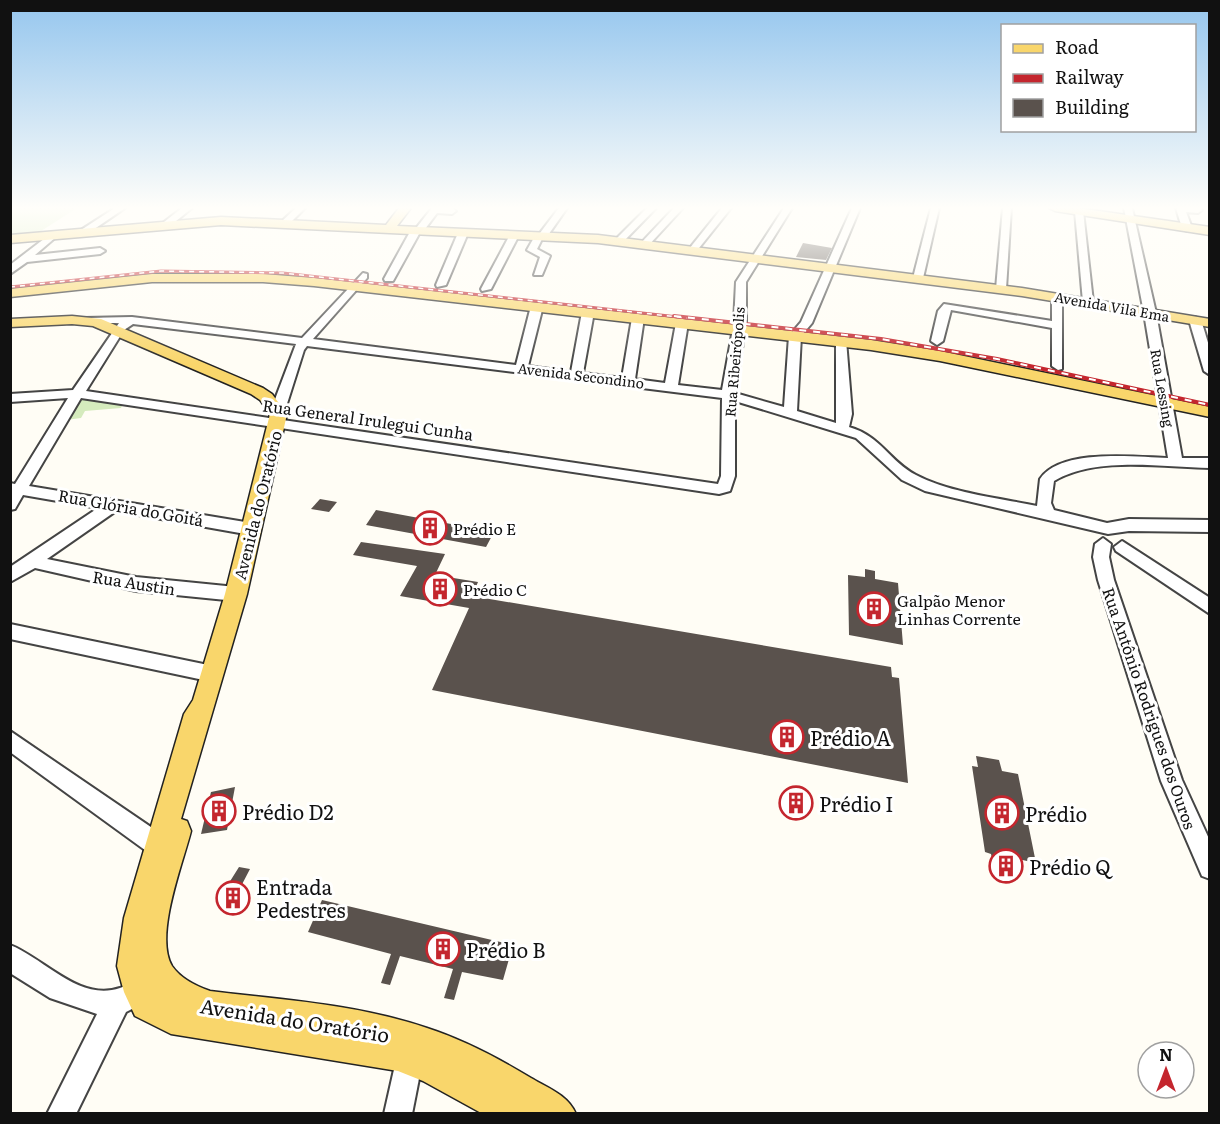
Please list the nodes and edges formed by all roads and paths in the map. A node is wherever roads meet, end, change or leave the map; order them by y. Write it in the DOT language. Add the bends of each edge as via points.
graph roads {
  1 [pos="23,260"];
  2 [pos="400,260"];
  3 [pos="451,260"];
  4 [pos="501,260"];
  5 [pos="543,260"];
  6 [pos="754,260"];
  7 [pos="775,260"];
  8 [pos="833,260"];
  9 [pos="922,260"];
  10 [pos="1003,260"];
  11 [pos="1084,260"];
  12 [pos="1139,260"];
  13 [pos="830,267"];
  14 [pos="10,272"];
  15 [pos="538,273"];
  16 [pos="918,278"];
  17 [pos="389,279"];
  18 [pos="10,280"];
  19 [pos="359,281"];
  20 [pos="338,285"];
  21 [pos="441,285"];
  22 [pos="1001,289"];
  23 [pos="486,290"];
  24 [pos="10,292"];
  25 [pos="1057,297"];
  26 [pos="1088,302"];
  27 [pos="537,306"];
  28 [pos="330,311"];
  29 [pos="588,312"];
  30 [pos="1150,313"];
  31 [pos="638,318"];
  32 [pos="87,320"];
  33 [pos="1195,320"];
  34 [pos="10,323"];
  35 [pos="682,323"];
  36 [pos="740,323"];
  37 [pos="806,323"];
  38 [pos="1209,323"];
  39 [pos="118,326"];
  40 [pos="1058,326"];
  41 [pos="795,336"];
  42 [pos="304,341"];
  43 [pos="937,341"];
  44 [pos="842,342"];
  45 [pos="1058,366"];
  46 [pos="521,368"];
  47 [pos="1209,371"];
  48 [pos="1092,373"];
  49 [pos="577,374"];
  50 [pos="628,381"];
  51 [pos="1071,384"];
  52 [pos="671,387"];
  53 [pos="79,394"];
  54 [pos="728,395"];
  55 [pos="1163,395"];
  56 [pos="1209,397"];
  57 [pos="10,398"];
  58 [pos="790,412"];
  59 [pos="1209,412"];
  60 [pos="277,417"];
  61 [pos="842,429"];
  62 [pos="1176,462"];
  63 [pos="1209,463"];
  64 [pos="16,488"];
  65 [pos="719,489"];
  66 [pos="10,505"];
  67 [pos="114,505"];
  68 [pos="1049,515"];
  69 [pos="1146,526"];
  70 [pos="1209,526"];
  71 [pos="251,529"];
  72 [pos="1102,534"];
  73 [pos="1124,544"];
  74 [pos="34,560"];
  75 [pos="10,576"];
  76 [pos="236,594"];
  77 [pos="1209,607"];
  78 [pos="10,631"];
  79 [pos="213,674"];
  80 [pos="10,740"];
  81 [pos="163,860"];
  82 [pos="1209,868"];
  83 [pos="10,957"];
  84 [pos="140,992"];
  85 [pos="411,1049"];
  86 [pos="61,1113"];
  87 [pos="398,1113"];
  88 [pos="520,1113"];
  89 [pos="558,1113"];
  1 -- 14 [label="street"];
  2 -- 17 [label="street"];
  3 -- 21 [label="street"];
  4 -- 23 [label="street"];
  5 -- 15 [label="street"];
  6 -- 36 [label="street, Rua Ribeirópolis" via="741,282"];
  7 -- 13 [label="main road, Avenida Vila Ema"];
  8 -- 13 [label="street"];
  9 -- 16 [label="street"];
  10 -- 22 [label="street"];
  11 -- 26 [label="street"];
  12 -- 30 [label="street, Rua Lessing"];
  13 -- 16 [label="main road, Avenida Vila Ema"];
  13 -- 37 [label="street"];
  16 -- 22 [label="main road, Avenida Vila Ema"];
  17 -- 19 [label="main road"];
  17 -- 21 [label="main road"];
  18 -- 19 [label="main road" via="202,266 270,268"];
  19 -- 20 [label="main road"];
  19 -- 27 [label="main road"];
  19 -- 28 [label="street"];
  20 -- 24 [label="main road" via="192,277"];
  20 -- 28 [label="street"];
  21 -- 23 [label="main road"];
  22 -- 25 [label="main road, Avenida Vila Ema"];
  23 -- 36 [label="main road"];
  25 -- 26 [label="main road, Avenida Vila Ema"];
  25 -- 40 [label="street"];
  26 -- 30 [label="main road, Avenida Vila Ema"];
  27 -- 29 [label="main road"];
  27 -- 46 [label="street"];
  28 -- 42 [label="street"];
  29 -- 31 [label="main road"];
  29 -- 49 [label="street"];
  30 -- 33 [label="main road, Avenida Vila Ema"];
  30 -- 55 [label="street, Rua Lessing"];
  31 -- 35 [label="main road"];
  31 -- 50 [label="street"];
  32 -- 34 [label="main road, Avenida do Oratório"];
  32 -- 39 [label="main road, Avenida do Oratório"];
  32 -- 39 [label="street, Avenida Secondino"];
  33 -- 38 [label="main road, Avenida Vila Ema"];
  33 -- 47 [label="street"];
  35 -- 36 [label="main road"];
  35 -- 52 [label="street"];
  36 -- 37 [label="main road"];
  36 -- 41 [label="main road"];
  36 -- 54 [label="street, Rua Ribeirópolis"];
  37 -- 41 [label="street"];
  37 -- 43 [label="main road"];
  39 -- 42 [label="street, Avenida Secondino"];
  39 -- 53 [label="street"];
  39 -- 60 [label="main road, Avenida do Oratório" via="257,391"];
  40 -- 43 [label="street" via="948,306"];
  40 -- 45 [label="street"];
  41 -- 44 [label="main road"];
  41 -- 58 [label="street"];
  42 -- 46 [label="street, Avenida Secondino"];
  42 -- 60 [label="street" via="296,351"];
  43 -- 45 [label="main road"];
  44 -- 51 [label="main road" via="940,356"];
  44 -- 61 [label="street"];
  45 -- 48 [label="main road"];
  46 -- 49 [label="street, Avenida Secondino"];
  48 -- 51 [label="main road" via="1093,379"];
  48 -- 55 [label="main road"];
  49 -- 50 [label="street, Avenida Secondino"];
  50 -- 52 [label="street, Avenida Secondino"];
  51 -- 55 [label="main road"];
  52 -- 54 [label="street, Avenida Secondino"];
  53 -- 57 [label="street, Rua General Irulegui Cunha"];
  53 -- 60 [label="street, Rua General Irulegui Cunha"];
  53 -- 64 [label="street"];
  54 -- 58 [label="street, Avenida Secondino"];
  54 -- 65 [label="street, Rua Ribeirópolis" via="728,476 725,487"];
  55 -- 56 [label="main road"];
  55 -- 59 [label="main road"];
  55 -- 62 [label="street, Rua Lessing"];
  58 -- 61 [label="street, Avenida Secondino"];
  60 -- 65 [label="street, Rua General Irulegui Cunha"];
  60 -- 71 [label="main road, Avenida do Oratório"];
  61 -- 68 [label="street, Avenida Secondino" via="865,438 915,482"];
  62 -- 63 [label="street"];
  62 -- 68 [label="street" via="1096,461 1065,468 1052,474 1044,485 1043,503"];
  64 -- 66 [label="street"];
  64 -- 67 [label="street, Rua Glória do Goitá"];
  67 -- 71 [label="street, Rua Glória do Goitá"];
  67 -- 74 [label="street"];
  68 -- 72 [label="street, Avenida Secondino"];
  69 -- 70 [label="street"];
  69 -- 72 [label="street" via="1129,525"];
  69 -- 73 [label="street"];
  71 -- 76 [label="main road, Avenida do Oratório"];
  72 -- 73 [label="street" via="1113,548"];
  72 -- 82 [label="street, Rua Antônio Rodrigues dos Ouros" via="1106,580 1188,824"];
  73 -- 77 [label="street"];
  74 -- 75 [label="street"];
  74 -- 76 [label="street, Rua Austin" via="136,584"];
  76 -- 79 [label="main road, Avenida do Oratório"];
  78 -- 79 [label="street"];
  79 -- 81 [label="main road, Avenida do Oratório" via="204,705 197,714"];
  80 -- 81 [label="street"];
  81 -- 84 [label="main road, Avenida do Oratório" via="151,952 153,967"];
  83 -- 84 [label="street" via="51,984 87,999"];
  84 -- 85 [label="main road, Avenida do Oratório" via="174,994 210,1008 345,1026"];
  84 -- 86 [label="street"];
  85 -- 87 [label="street"];
  85 -- 88 [label="main road, Avenida do Oratório"];
  85 -- 89 [label="main road, Avenida do Oratório" via="485,1072"];
}
